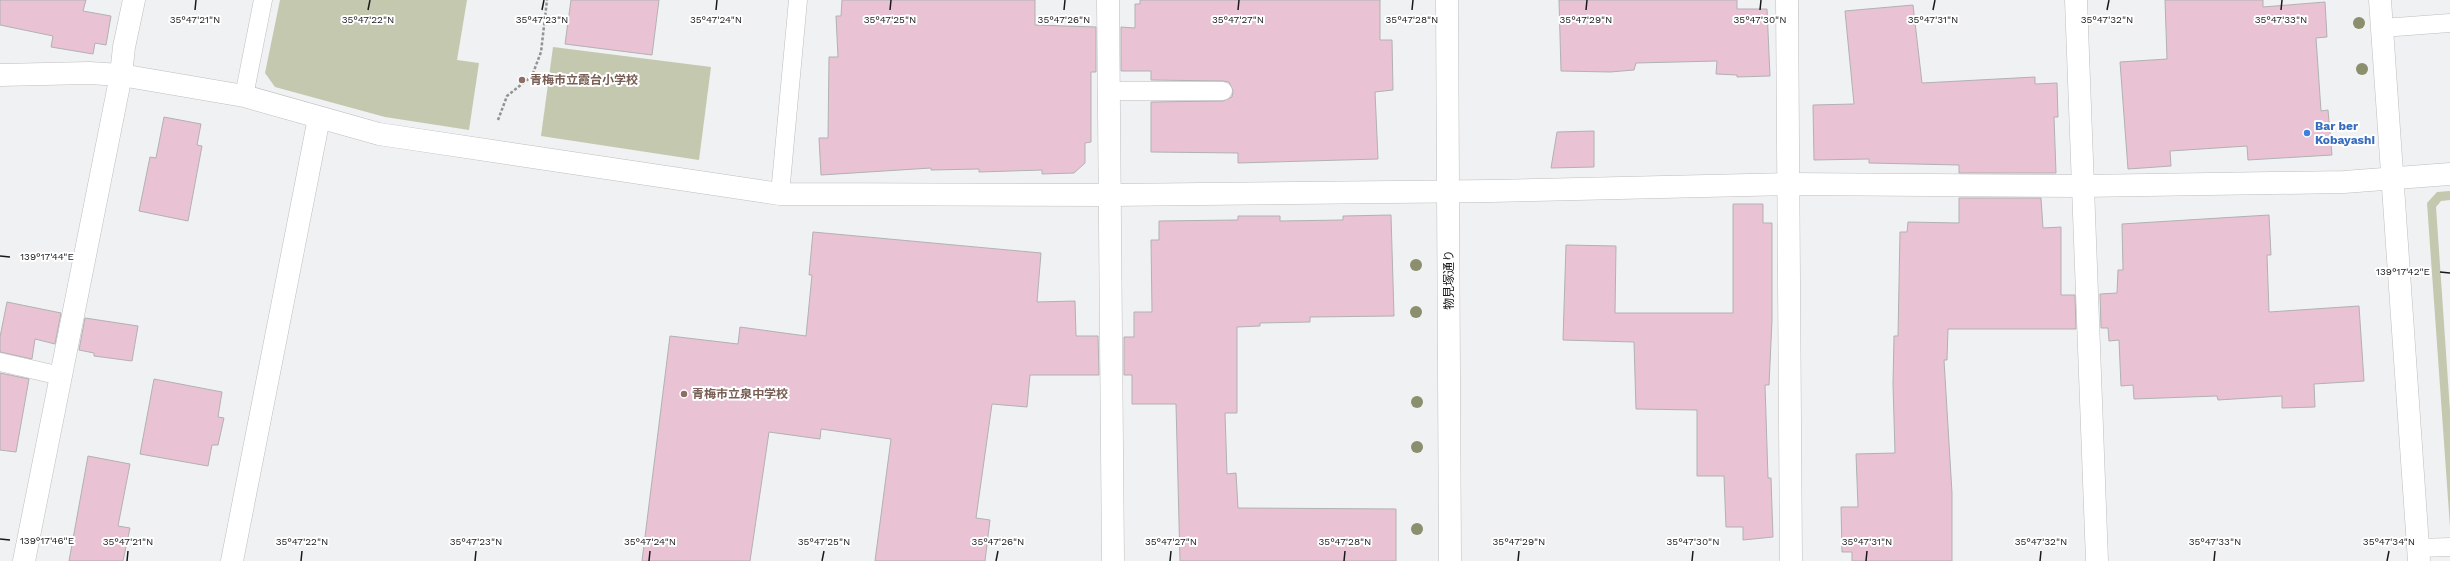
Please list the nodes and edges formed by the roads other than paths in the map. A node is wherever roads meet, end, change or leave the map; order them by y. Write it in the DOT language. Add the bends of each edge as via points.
graph roads {
  1 [pos="134,0"];
  2 [pos="263,0"];
  3 [pos="798,0"];
  4 [pos="1108,0"];
  5 [pos="1447,0"];
  6 [pos="1787,0"];
  7 [pos="2076,0"];
  8 [pos="2380,0"];
  9 [pos="2450,23"];
  10 [pos="2382,28"];
  11 [pos="0,75"];
  12 [pos="121,75"];
  13 [pos="1109,91"];
  14 [pos="1223,91"];
  15 [pos="244,96"];
  16 [pos="318,118"];
  17 [pos="2450,174"];
  18 [pos="2393,179"];
  19 [pos="1788,184"];
  20 [pos="2083,186"];
  21 [pos="1448,192"];
  22 [pos="780,194"];
  23 [pos="1110,195"];
  24 [pos="0,362"];
  25 [pos="61,376"];
  26 [pos="2450,546"];
  27 [pos="2418,555"];
  28 [pos="24,561"];
  29 [pos="232,561"];
  30 [pos="1113,561"];
  31 [pos="1450,561"];
  32 [pos="1791,561"];
  33 [pos="2097,561"];
  1 -- 12 [label="street"];
  2 -- 15 [label="lane"];
  3 -- 22 [label="lane"];
  4 -- 13 [label="street"];
  5 -- 21 [label="street, 物見塚通り"];
  6 -- 19 [label="street"];
  7 -- 20 [label="street"];
  8 -- 10 [label="street"];
  9 -- 10 [label="lane"];
  10 -- 18 [label="street"];
  11 -- 12 [label="street"];
  12 -- 15 [label="street"];
  12 -- 25 [label="street"];
  13 -- 14 [label="lane"];
  13 -- 23 [label="street"];
  15 -- 16 [label="street"];
  16 -- 22 [label="street" via="379,134"];
  16 -- 29 [label="street"];
  17 -- 18 [label="street"];
  18 -- 20 [label="street"];
  18 -- 27 [label="street"];
  19 -- 20 [label="street"];
  19 -- 21 [label="street"];
  19 -- 32 [label="street"];
  20 -- 33 [label="street"];
  21 -- 23 [label="street"];
  21 -- 31 [label="street, 物見塚通り"];
  22 -- 23 [label="street"];
  23 -- 30 [label="street"];
  24 -- 25 [label="lane"];
  25 -- 28 [label="street"];
  26 -- 27 [label="lane"];
}
